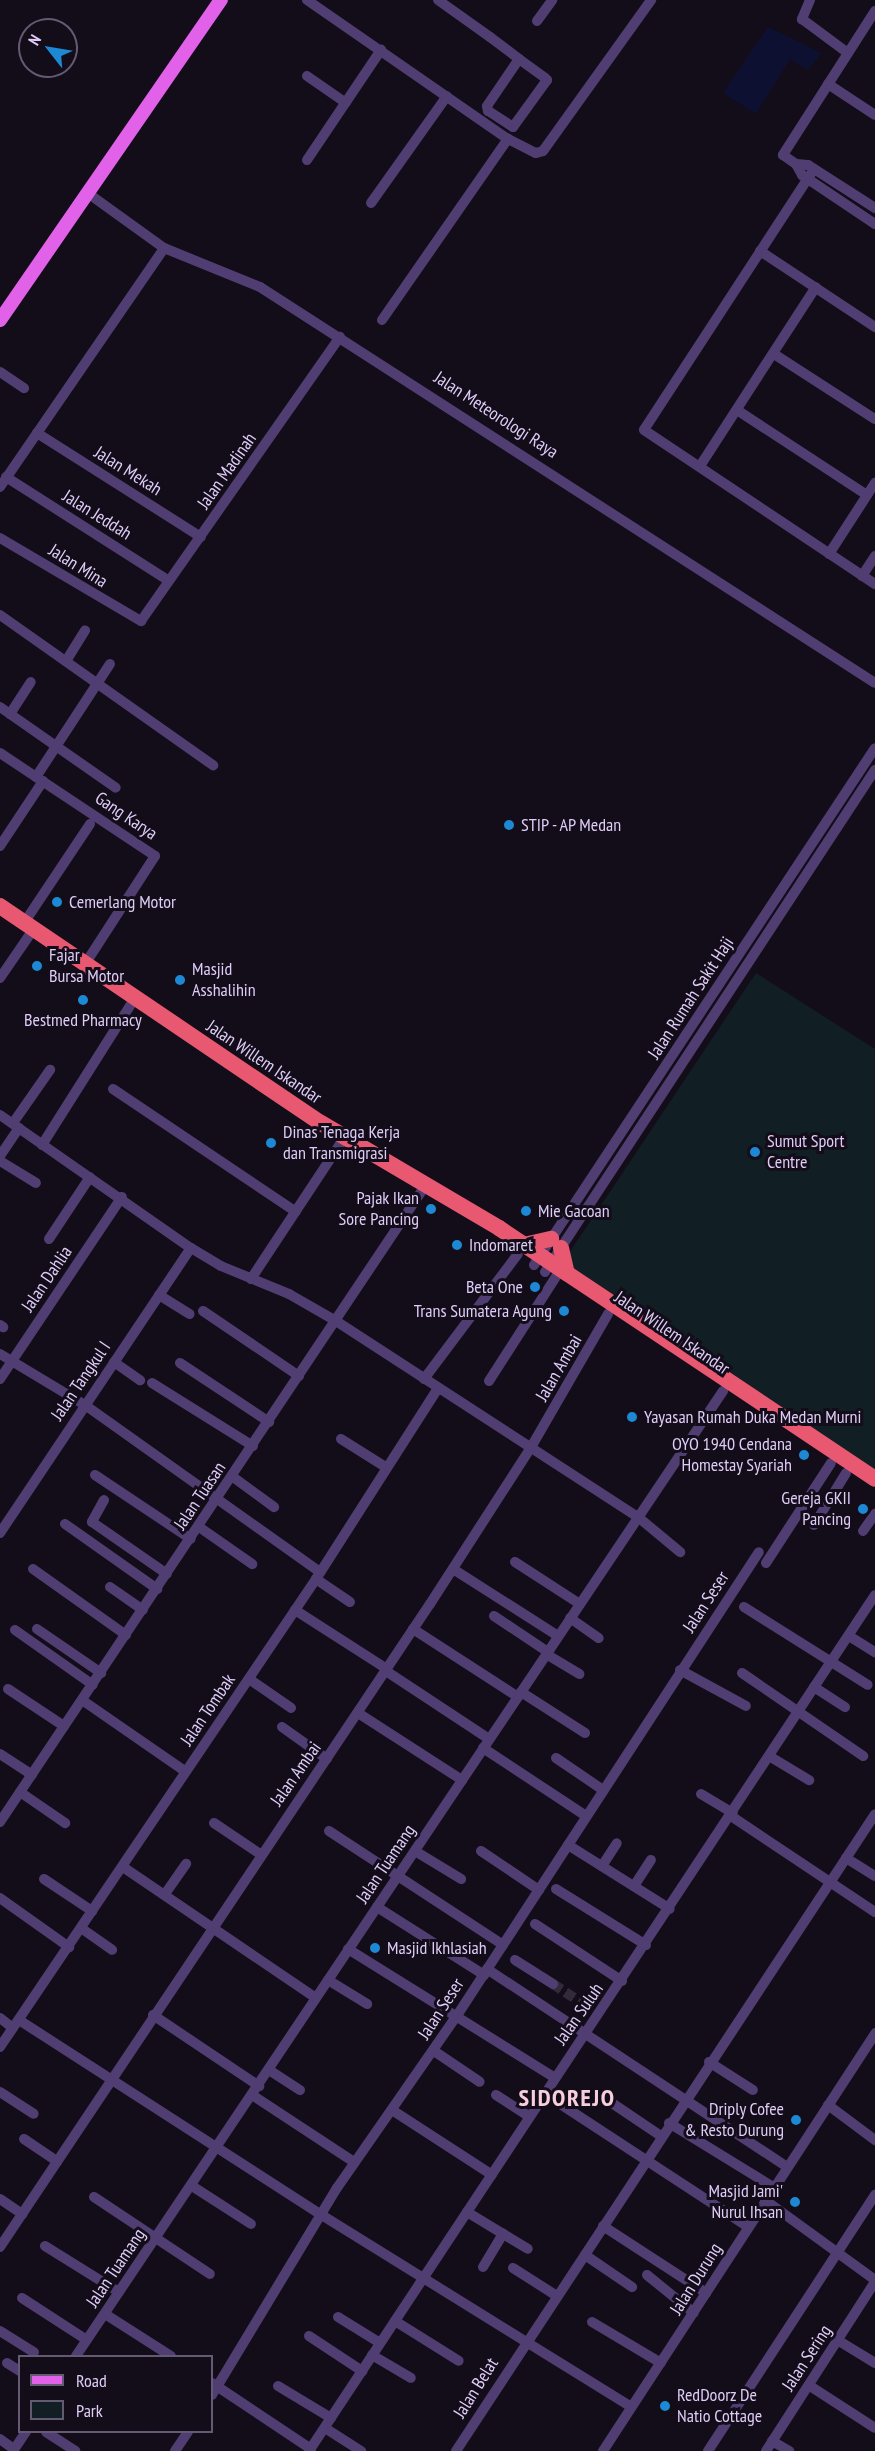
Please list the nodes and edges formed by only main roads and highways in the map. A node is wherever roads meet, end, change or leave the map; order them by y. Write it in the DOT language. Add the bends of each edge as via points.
graph roads {
  1 [pos="221,0"];
  2 [pos="0,320"];
  3 [pos="0,906"];
  4 [pos="521,1250"];
  5 [pos="550,1268"];
  6 [pos="875,1479"];
  7 [pos="875,1492"];
  1 -- 2 [label="main road"];
  3 -- 4 [label="highway, Jalan Willem Iskandar" via="344,1138 451,1203 459,1214"];
  4 -- 5 [label="highway, Jalan Willem Iskandar"];
  4 -- 5 [label="highway" via="556,1243"];
  5 -- 6 [label="highway, Jalan Willem Iskandar"];
  5 -- 7 [label="highway, Jalan Willem Iskandar" via="608,1314"];
}
